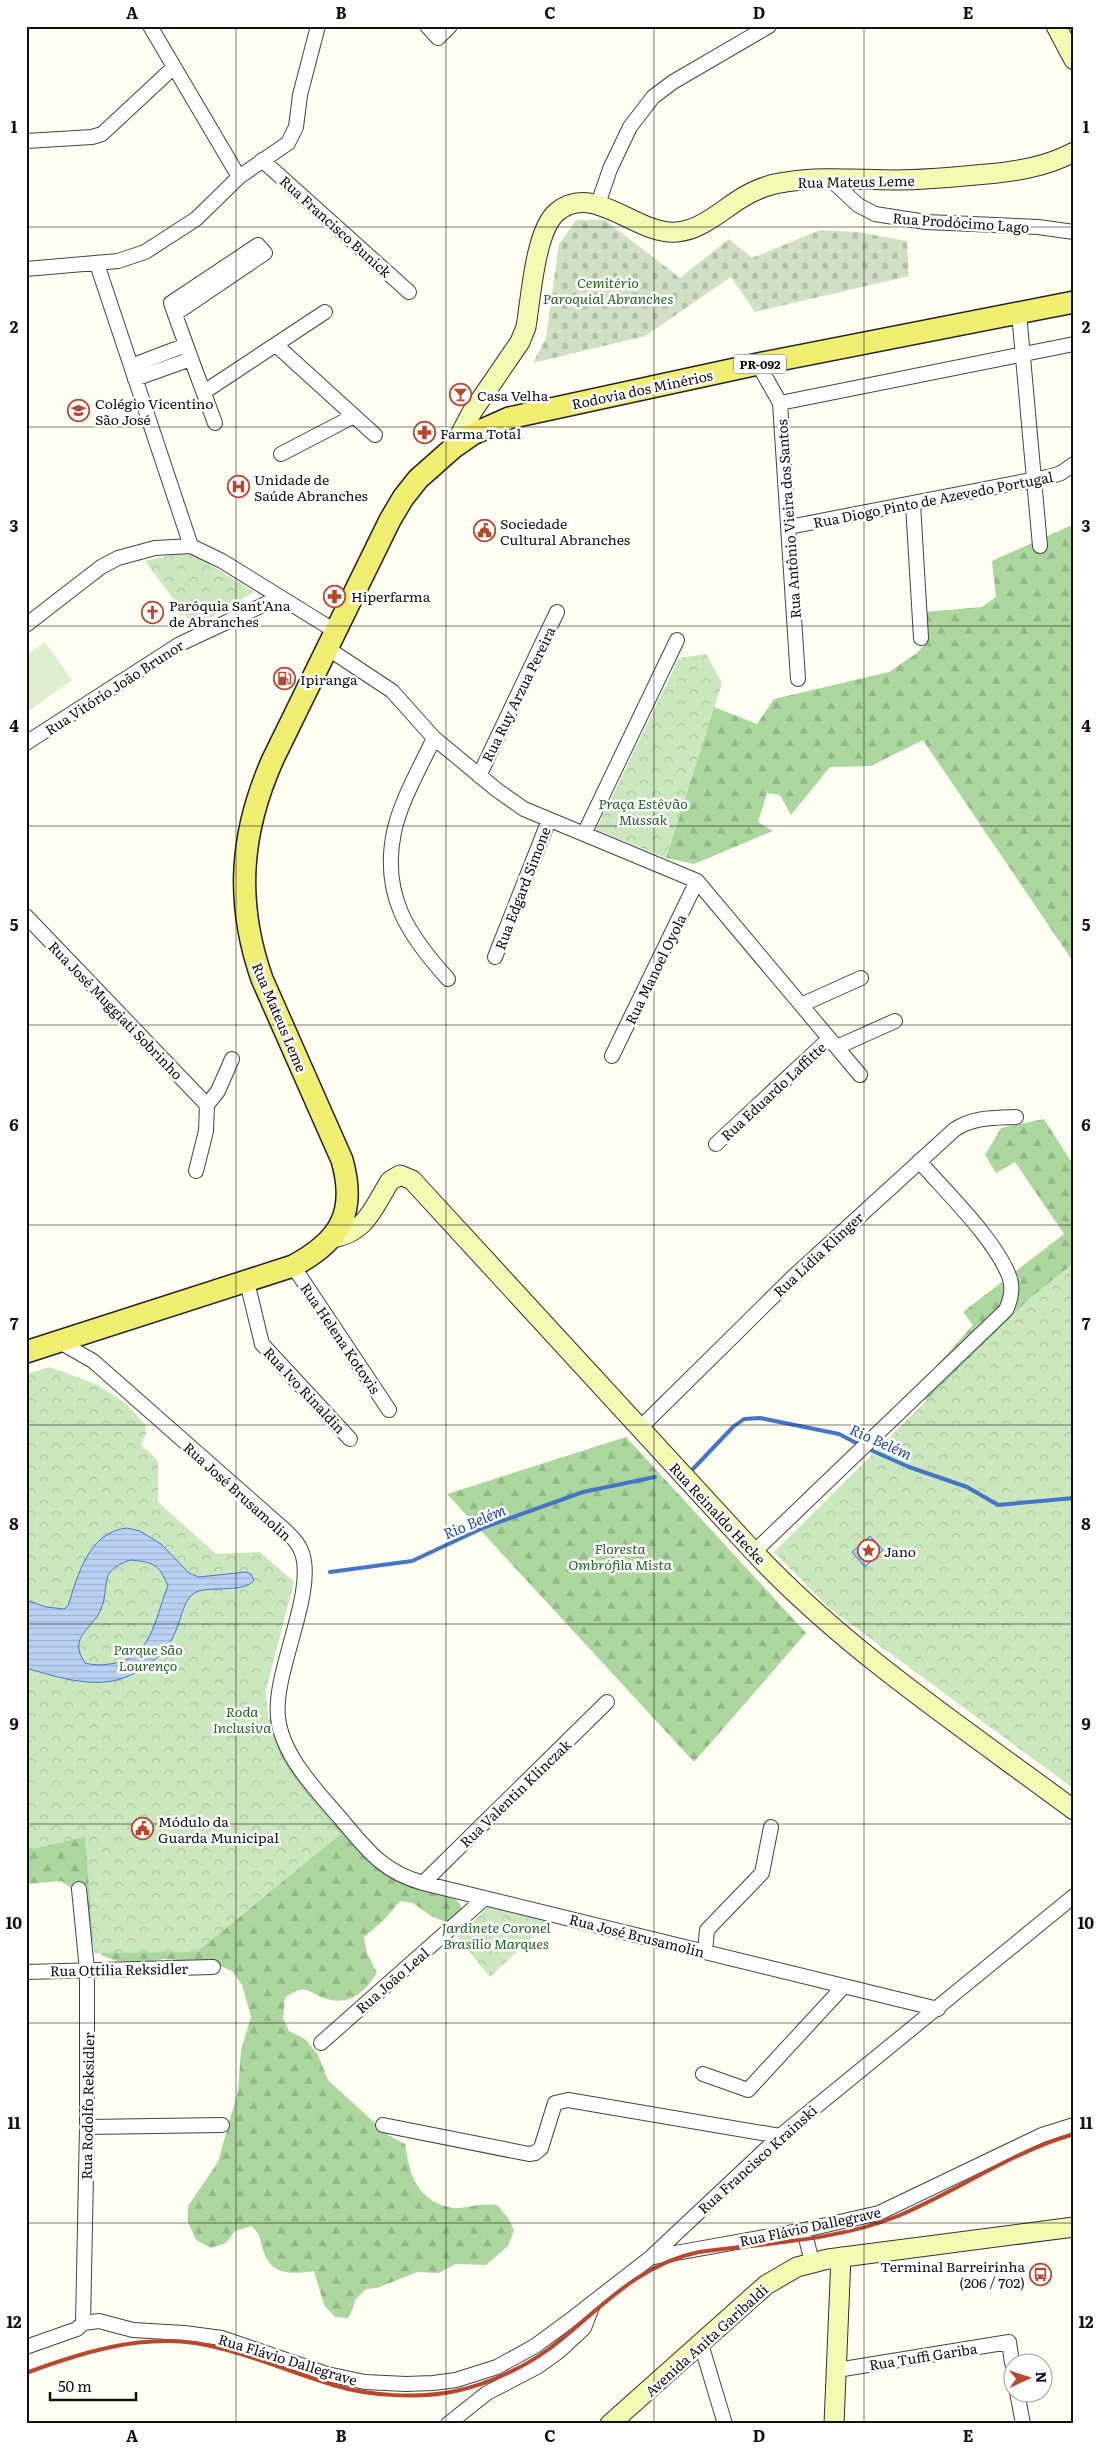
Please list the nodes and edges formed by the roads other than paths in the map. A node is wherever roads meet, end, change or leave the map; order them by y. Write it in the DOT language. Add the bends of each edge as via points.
graph roads {
  1 [pos="150,26"];
  2 [pos="318,26"];
  3 [pos="428,26"];
  4 [pos="450,26"];
  5 [pos="769,26"];
  6 [pos="1056,26"];
  7 [pos="1074,60"];
  8 [pos="174,67"];
  9 [pos="26,140"];
  10 [pos="1074,152"];
  11 [pos="262,160"];
  12 [pos="239,177"];
  13 [pos="831,180"];
  14 [pos="598,204"];
  15 [pos="1074,232"];
  16 [pos="97,264"];
  17 [pos="26,269"];
  18 [pos="409,292"];
  19 [pos="1074,302"];
  20 [pos="326,312"];
  21 [pos="1019,313"];
  22 [pos="175,314"];
  23 [pos="1074,344"];
  24 [pos="186,345"];
  25 [pos="276,345"];
  26 [pos="1023,354"];
  27 [pos="191,358"];
  28 [pos="758,364"];
  29 [pos="133,373"];
  30 [pos="204,392"];
  31 [pos="780,403"];
  32 [pos="354,416"];
  33 [pos="215,423"];
  34 [pos="375,435"];
  35 [pos="453,448"];
  36 [pos="281,454"];
  37 [pos="1074,464"];
  38 [pos="1034,479"];
  39 [pos="913,504"];
  40 [pos="789,527"];
  41 [pos="191,546"];
  42 [pos="1040,546"];
  43 [pos="278,598"];
  44 [pos="557,612"];
  45 [pos="26,625"];
  46 [pos="921,638"];
  47 [pos="331,640"];
  48 [pos="677,640"];
  49 [pos="798,679"];
  50 [pos="434,738"];
  51 [pos="26,743"];
  52 [pos="479,776"];
  53 [pos="549,820"];
  54 [pos="584,834"];
  55 [pos="698,881"];
  56 [pos="26,916"];
  57 [pos="495,957"];
  58 [pos="861,978"];
  59 [pos="448,979"];
  60 [pos="801,1005"];
  61 [pos="895,1021"];
  62 [pos="833,1043"];
  63 [pos="612,1056"];
  64 [pos="232,1059"];
  65 [pos="860,1075"];
  66 [pos="207,1105"];
  67 [pos="1016,1117"];
  68 [pos="716,1144"];
  69 [pos="919,1161"];
  70 [pos="196,1171"];
  71 [pos="332,1238"];
  72 [pos="293,1266"];
  73 [pos="247,1282"];
  74 [pos="58,1341"];
  75 [pos="26,1352"];
  76 [pos="390,1410"];
  77 [pos="640,1428"];
  78 [pos="350,1439"];
  79 [pos="754,1552"];
  80 [pos="607,1702"];
  81 [pos="1074,1810"];
  82 [pos="771,1827"];
  83 [pos="423,1883"];
  84 [pos="79,1889"];
  85 [pos="1074,1896"];
  86 [pos="485,1898"];
  87 [pos="705,1952"];
  88 [pos="213,1968"];
  89 [pos="88,1970"];
  90 [pos="26,1972"];
  91 [pos="844,1986"];
  92 [pos="938,2009"];
  93 [pos="321,2043"];
  94 [pos="703,2074"];
  95 [pos="222,2125"];
  96 [pos="1074,2125"];
  97 [pos="87,2126"];
  98 [pos="383,2126"];
  99 [pos="780,2136"];
  100 [pos="1074,2227"];
  101 [pos="804,2230"];
  102 [pos="842,2257"];
  103 [pos="650,2258"];
  104 [pos="812,2262"];
  105 [pos="594,2301"];
  106 [pos="83,2323"];
  107 [pos="701,2344"];
  108 [pos="26,2348"];
  109 [pos="1010,2352"];
  110 [pos="837,2370"];
  111 [pos="1019,2402"];
  112 [pos="448,2424"];
  113 [pos="610,2424"];
  114 [pos="725,2424"];
  115 [pos="834,2424"];
  116 [pos="1023,2424"];
  1 -- 8 [label="street"];
  2 -- 11 [label="street" via="293,136"];
  3 -- 4 [label="street" via="438,38"];
  5 -- 14 [label="street" via="653,97 630,128"];
  6 -- 7 [label="street"];
  8 -- 9 [label="street" via="102,134"];
  8 -- 12 [label="street"];
  10 -- 13 [label="street, Rua Mateus Leme" via="1045,165 1008,172 922,180"];
  11 -- 12 [label="street"];
  11 -- 18 [label="street, Rua Francisco Bunick"];
  12 -- 16 [label="street" via="196,219 145,252 118,262"];
  13 -- 14 [label="street, Rua Mateus Leme" via="771,185 742,198 700,226 676,232 647,227"];
  13 -- 15 [label="street, Rua Prodócimo Lago" via="858,205 874,214 926,222 1038,227"];
  14 -- 35 [label="street, Rua Mateus Leme" via="580,202 568,206 549,221 540,243 529,311 520,342 472,412"];
  16 -- 17 [label="street"];
  16 -- 29 [label="street"];
  19 -- 21 [label="main road, Rodovia dos Minérios / PR-092"];
  20 -- 25 [label="street"];
  21 -- 26 [label="street"];
  21 -- 28 [label="main road, Rodovia dos Minérios / PR-092"];
  22 -- 22 [label="street" via="241,270 265,253 258,244 171,303"];
  22 -- 24 [label="street"];
  23 -- 26 [label="street"];
  24 -- 27 [label="street"];
  24 -- 29 [label="street"];
  25 -- 30 [label="street"];
  25 -- 32 [label="street"];
  26 -- 31 [label="street"];
  26 -- 38 [label="street"];
  27 -- 29 [label="street"];
  27 -- 30 [label="street"];
  28 -- 31 [label="street, Rua Antônio Vieira dos Santos"];
  28 -- 35 [label="main road, Rodovia dos Minérios / PR-092" via="509,418 473,434"];
  29 -- 41 [label="street"];
  30 -- 33 [label="street"];
  31 -- 40 [label="street, Rua Antônio Vieira dos Santos"];
  32 -- 34 [label="street"];
  32 -- 36 [label="street"];
  35 -- 47 [label="main road, Rua Mateus Leme" via="418,479 403,498"];
  37 -- 38 [label="street, Rua Diogo Pinto de Azevedo Portugal" via="1061,473"];
  38 -- 39 [label="street, Rua Diogo Pinto de Azevedo Portugal"];
  38 -- 42 [label="street"];
  39 -- 40 [label="street, Rua Diogo Pinto de Azevedo Portugal"];
  39 -- 46 [label="street"];
  40 -- 49 [label="street, Rua Antônio Vieira dos Santos"];
  41 -- 43 [label="street" via="222,561"];
  41 -- 45 [label="street" via="155,548 118,558 101,567"];
  43 -- 47 [label="street"];
  43 -- 51 [label="street, Rua Vitório João Brunor" via="180,644"];
  44 -- 52 [label="street, Rua Ruy Arzua Pereira"];
  47 -- 50 [label="street" via="392,691"];
  47 -- 71 [label="main road, Rua Mateus Leme" via="257,798 246,850 244,890 247,926 262,979 345,1172 344,1213"];
  48 -- 54 [label="street"];
  50 -- 52 [label="street"];
  50 -- 59 [label="street" via="394,832 392,870 404,922 424,953"];
  52 -- 53 [label="street" via="517,805"];
  53 -- 54 [label="street"];
  53 -- 57 [label="street, Rua Edgard Simone"];
  54 -- 55 [label="street"];
  55 -- 60 [label="street"];
  55 -- 63 [label="street, Rua Manoel Oyola"];
  56 -- 66 [label="street, Rua José Muggiati Sobrinho"];
  58 -- 60 [label="street"];
  60 -- 62 [label="street"];
  61 -- 62 [label="street, Rua Eduardo Laffitte"];
  62 -- 65 [label="street"];
  62 -- 68 [label="street, Rua Eduardo Laffitte"];
  64 -- 66 [label="street" via="218,1091"];
  66 -- 70 [label="street" via="206,1131"];
  67 -- 69 [label="street, Rua Lídia Klinger" via="964,1123"];
  69 -- 77 [label="street, Rua Lídia Klinger" via="793,1277"];
  69 -- 79 [label="street" via="993,1249 1009,1276 1012,1286 1010,1302 1006,1310"];
  71 -- 72 [label="main road, Rua Mateus Leme"];
  71 -- 77 [label="street, Rua Reinaldo Hecke" via="356,1231 390,1181 400,1175 412,1180"];
  72 -- 73 [label="main road, Rua Mateus Leme"];
  72 -- 76 [label="street, Rua Helena Kotovis"];
  73 -- 74 [label="main road, Rua Mateus Leme"];
  73 -- 78 [label="street, Rua Ivo Rinaldin" via="262,1344"];
  74 -- 75 [label="main road, Rua Mateus Leme"];
  74 -- 83 [label="street, Rua José Brusamolin" via="93,1362 298,1544 305,1576 278,1704 282,1732 292,1756 314,1788 370,1852 396,1874"];
  77 -- 79 [label="street, Rua Reinaldo Hecke"];
  79 -- 81 [label="street, Rua Reinaldo Hecke" via="834,1630"];
  80 -- 83 [label="street, Rua Valentin Klinczak"];
  82 -- 87 [label="street" via="762,1873 707,1930"];
  83 -- 86 [label="street, Rua José Brusamolin"];
  84 -- 89 [label="street, Rua Rodolfo Reksidler"];
  85 -- 92 [label="street, Rua Francisco Krainski"];
  86 -- 87 [label="street, Rua José Brusamolin"];
  86 -- 93 [label="street, Rua João Leal"];
  87 -- 91 [label="street, Rua José Brusamolin"];
  88 -- 89 [label="street, Rua Ottília Reksidler"];
  89 -- 90 [label="street, Rua Ottília Reksidler"];
  89 -- 97 [label="street, Rua Rodolfo Reksidler"];
  91 -- 92 [label="street, Rua José Brusamolin"];
  91 -- 94 [label="street" via="748,2090"];
  92 -- 99 [label="street, Rua Francisco Krainski"];
  95 -- 97 [label="street"];
  96 -- 101 [label="street, Rua Flávio Dallegrave" via="1025,2143 893,2208"];
  97 -- 106 [label="street, Rua Rodolfo Reksidler"];
  98 -- 99 [label="street" via="529,2154 541,2148 555,2103 568,2100"];
  99 -- 103 [label="street, Rua Francisco Krainski"];
  100 -- 102 [label="street, Avenida Anita Garibaldi"];
  101 -- 103 [label="street, Rua Flávio Dallegrave"];
  101 -- 104 [label="street"];
  102 -- 104 [label="street, Avenida Anita Garibaldi"];
  102 -- 110 [label="street"];
  103 -- 105 [label="street, Rua Francisco Krainski"];
  104 -- 107 [label="street, Avenida Anita Garibaldi" via="766,2285"];
  105 -- 106 [label="street, Rua Flávio Dallegrave" via="534,2346 497,2367 456,2380 406,2384 344,2379 222,2338 139,2331 99,2321"];
  105 -- 112 [label="street" via="584,2328 558,2352 487,2393"];
  106 -- 108 [label="street, Rua Flávio Dallegrave" via="78,2329"];
  107 -- 113 [label="street, Avenida Anita Garibaldi"];
  107 -- 114 [label="street"];
  109 -- 110 [label="street, Rua Tuffi Gariba" via="1009,2342"];
  110 -- 115 [label="street"];
  111 -- 116 [label="street"];
}
